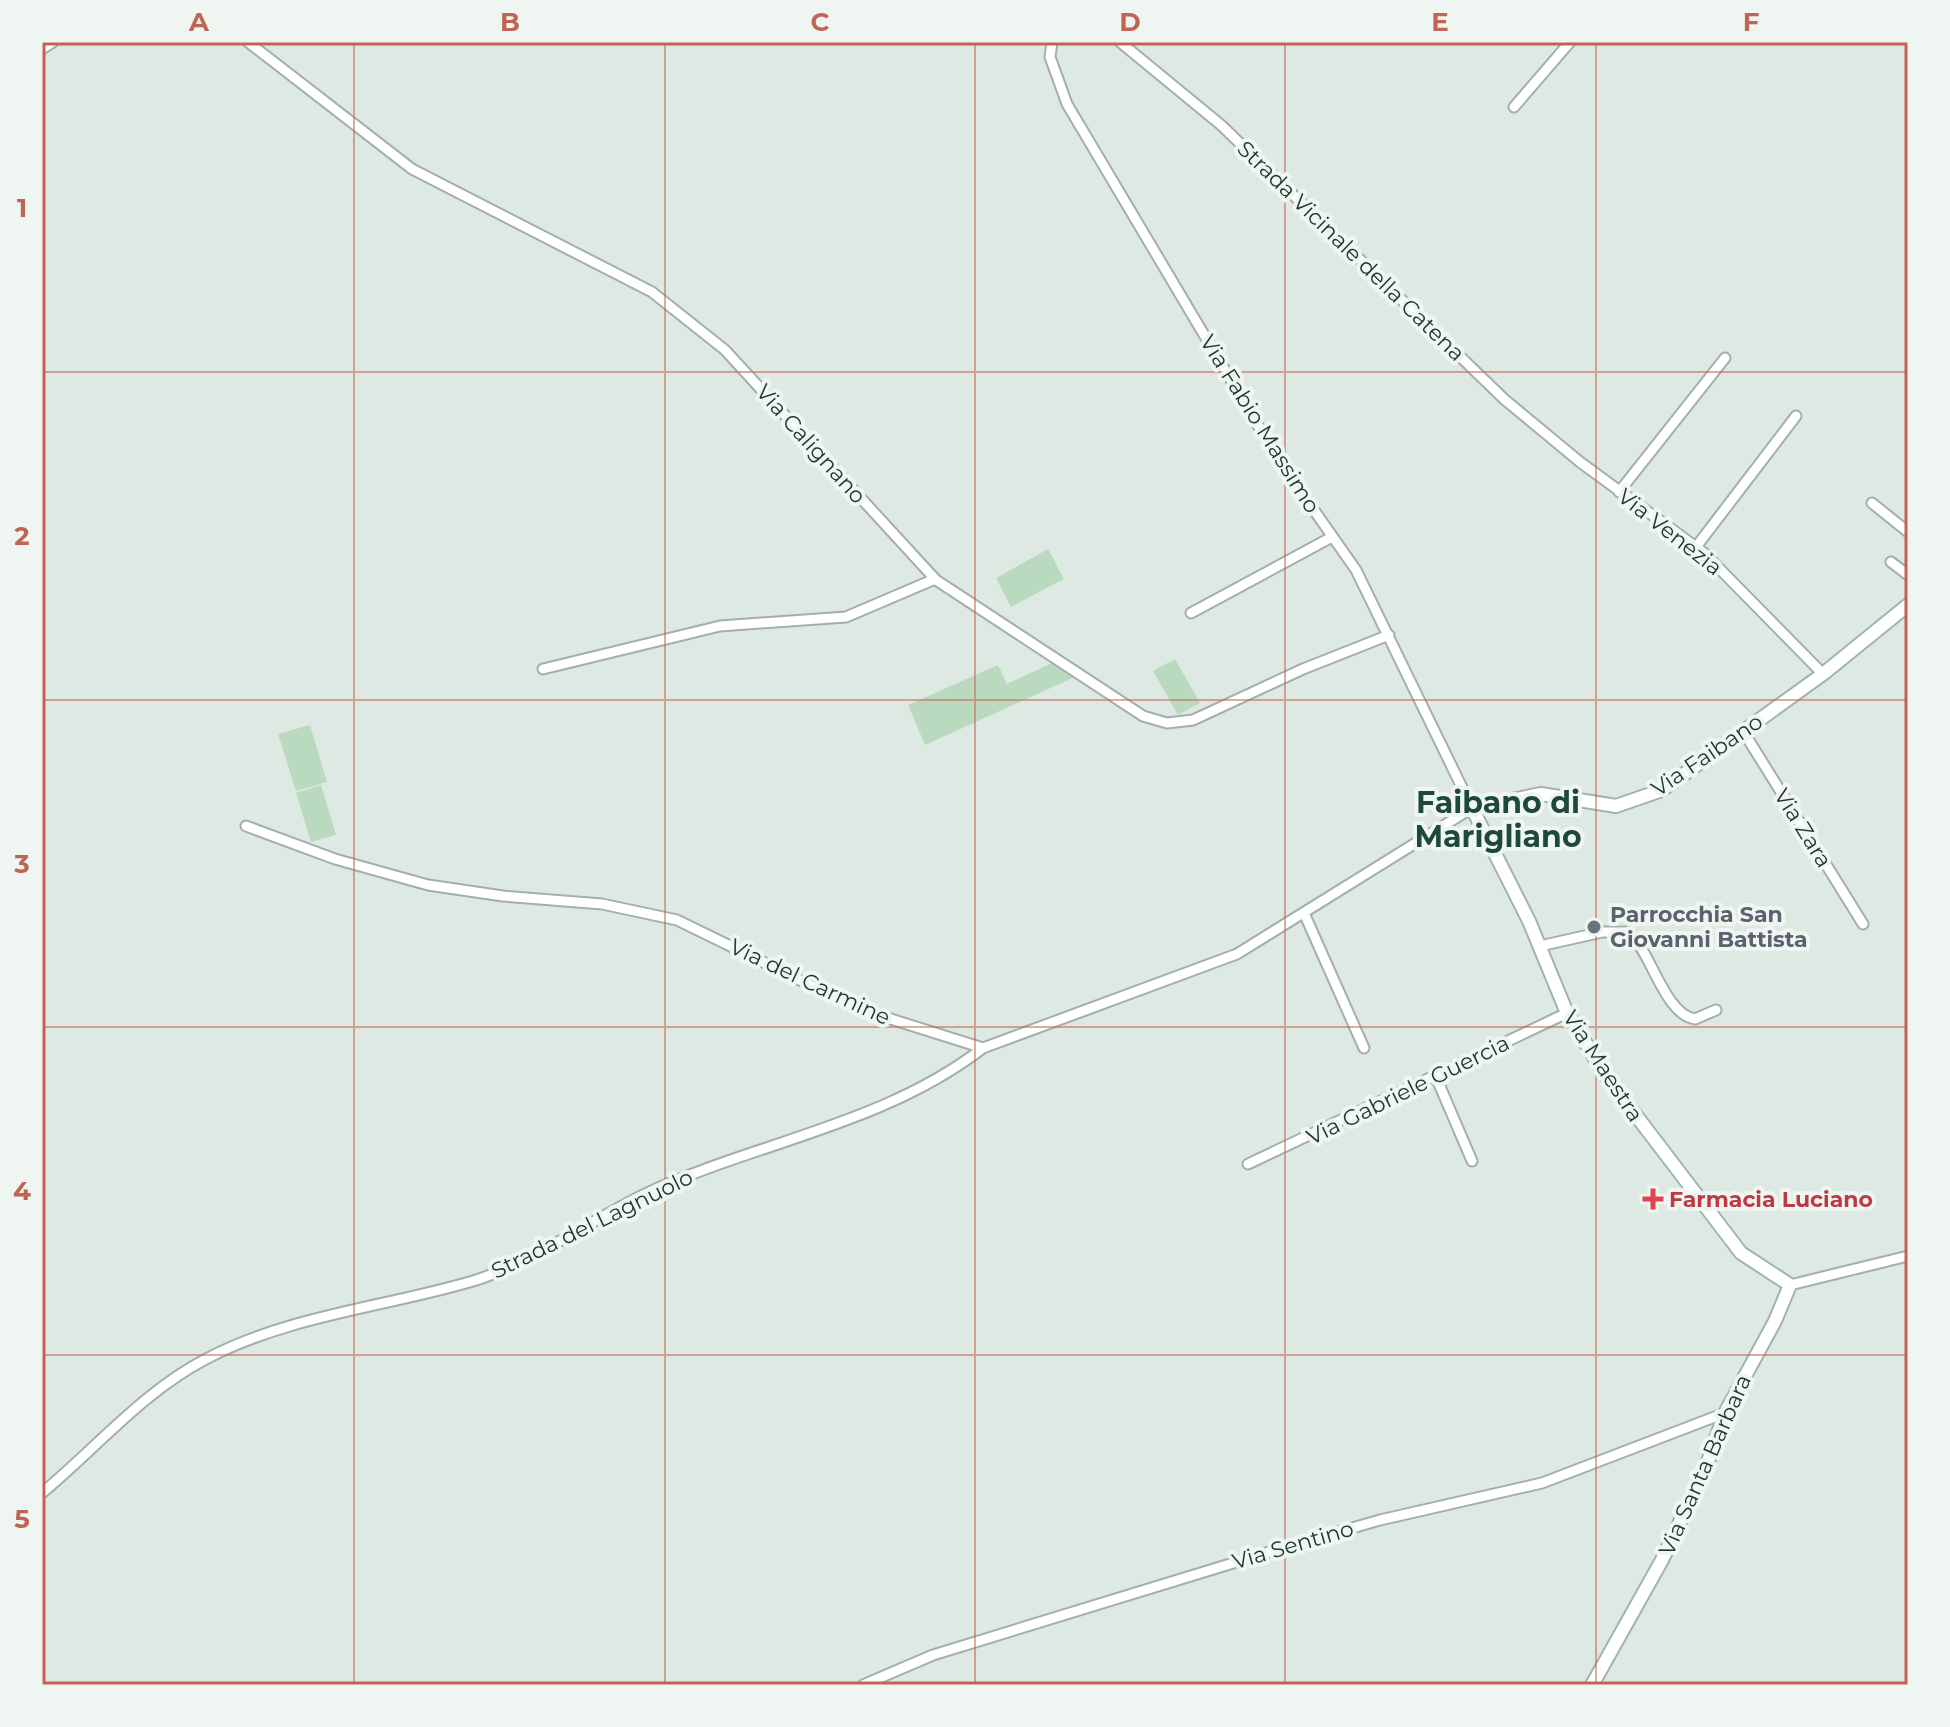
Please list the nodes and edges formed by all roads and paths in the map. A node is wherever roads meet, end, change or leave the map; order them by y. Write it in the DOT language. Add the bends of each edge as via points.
graph roads {
  1 [pos="53,42"];
  2 [pos="248,42"];
  3 [pos="1052,42"];
  4 [pos="1120,42"];
  5 [pos="1570,42"];
  6 [pos="42,49"];
  7 [pos="1514,107"];
  8 [pos="1725,358"];
  9 [pos="1796,416"];
  10 [pos="1580,462"];
  11 [pos="1619,492"];
  12 [pos="1872,503"];
  13 [pos="1908,532"];
  14 [pos="1332,537"];
  15 [pos="1696,547"];
  16 [pos="1891,562"];
  17 [pos="1908,575"];
  18 [pos="935,579"];
  19 [pos="1908,605"];
  20 [pos="1191,613"];
  21 [pos="1389,635"];
  22 [pos="543,669"];
  23 [pos="1823,674"];
  24 [pos="1743,731"];
  25 [pos="1472,808"];
  26 [pos="246,826"];
  27 [pos="1304,913"];
  28 [pos="1863,924"];
  29 [pos="1540,946"];
  30 [pos="1716,1010"];
  31 [pos="1567,1013"];
  32 [pos="983,1048"];
  33 [pos="1364,1048"];
  34 [pos="1436,1077"];
  35 [pos="1472,1161"];
  36 [pos="1248,1164"];
  37 [pos="1908,1256"];
  38 [pos="1790,1285"];
  39 [pos="1725,1413"];
  40 [pos="42,1493"];
  41 [pos="863,1685"];
  42 [pos="1592,1685"];
  1 -- 6 [label="street"];
  2 -- 18 [label="street, Via Calignano" via="412,169 652,292 692,322 725,350"];
  3 -- 14 [label="street, Via Fabio Massimo" via="1050,57 1067,104 1276,456"];
  4 -- 10 [label="street, Strada Vicinale della Catena" via="1221,125 1481,378"];
  5 -- 7 [label="street"];
  8 -- 11 [label="street"];
  9 -- 15 [label="street"];
  10 -- 11 [label="street, Via Venezia"];
  11 -- 15 [label="street, Via Venezia"];
  12 -- 13 [label="street"];
  14 -- 20 [label="street"];
  14 -- 21 [label="street, Via Fabio Massimo" via="1356,570"];
  15 -- 23 [label="street, Via Venezia"];
  16 -- 17 [label="street"];
  18 -- 21 [label="street, Via Calignano" via="1143,716 1167,723 1209,714"];
  18 -- 22 [label="street" via="846,617 708,628"];
  19 -- 23 [label="street, Via Faibano"];
  21 -- 25 [label="street, Via Fabio Massimo"];
  23 -- 24 [label="street, Via Faibano"];
  24 -- 25 [label="street, Via Faibano" via="1662,790 1637,801 1601,806 1541,794"];
  24 -- 28 [label="street, Via Zara"];
  25 -- 27 [label="street"];
  25 -- 29 [label="street, Via Maestra"];
  26 -- 32 [label="street, Via del Carmine" via="428,885 602,904 677,920 859,1009"];
  27 -- 32 [label="street" via="1237,954"];
  27 -- 33 [label="street"];
  29 -- 30 [label="street" via="1602,932 1629,932 1678,1011 1695,1019"];
  29 -- 31 [label="street, Via Maestra"];
  31 -- 34 [label="street, Via Gabriele Guercia"];
  31 -- 38 [label="street, Via Maestra" via="1638,1122 1741,1253"];
  32 -- 40 [label="street, Strada del Lagnuolo" via="856,1118 761,1148 646,1194 503,1271 286,1330 206,1359 146,1402"];
  34 -- 35 [label="street"];
  34 -- 36 [label="street, Via Gabriele Guercia"];
  37 -- 38 [label="street"];
  38 -- 39 [label="street, Via Santa Barbara"];
  39 -- 41 [label="street, Via Sentino" via="1542,1483 1279,1549 933,1655"];
  39 -- 42 [label="street, Via Santa Barbara" via="1662,1560"];
}
